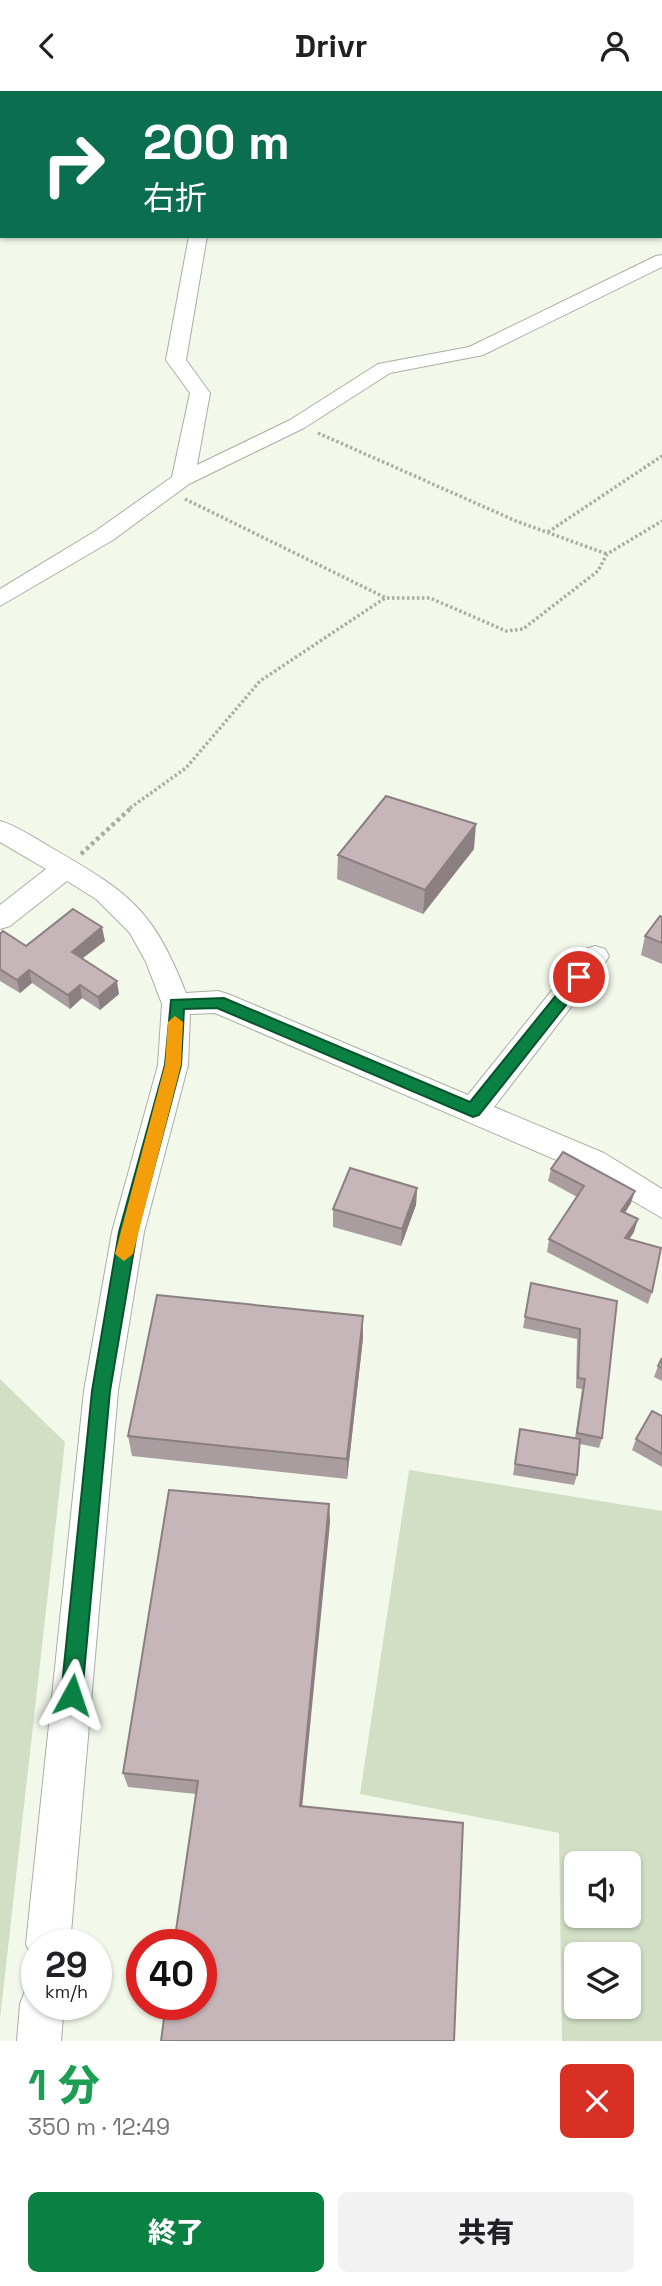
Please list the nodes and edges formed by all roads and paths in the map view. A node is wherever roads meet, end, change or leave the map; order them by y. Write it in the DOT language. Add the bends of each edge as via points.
graph roads {
  1 [pos="198,238"];
  2 [pos="662,260"];
  3 [pos="297,424"];
  4 [pos="662,456"];
  5 [pos="175,485"];
  6 [pos="662,521"];
  7 [pos="547,532"];
  8 [pos="607,554"];
  9 [pos="386,598"];
  10 [pos="0,599"];
  11 [pos="0,830"];
  12 [pos="67,867"];
  13 [pos="0,919"];
  14 [pos="595,956"];
  15 [pos="176,1004"];
  16 [pos="473,1111"];
  17 [pos="662,1205"];
  18 [pos="49,1929"];
  19 [pos="41,2020"];
  20 [pos="39,2041"];
  1 -- 5 [label="street" via="176,360 200,393 190,454"];
  2 -- 3 [label="street" via="475,351 385,368"];
  3 -- 5 [label="street"];
  3 -- 7 [label="path"];
  4 -- 7 [label="path"];
  5 -- 9 [label="path"];
  5 -- 10 [label="street" via="105,535"];
  6 -- 8 [label="path"];
  7 -- 8 [label="path"];
  8 -- 9 [label="path" via="598,571 523,629 506,631 430,598"];
  9 -- 12 [label="path" via="260,681 186,768 118,817"];
  11 -- 12 [label="street"];
  12 -- 13 [label="street"];
  12 -- 15 [label="street" via="106,892 140,926"];
  14 -- 16 [label="street"];
  15 -- 16 [label="street" via="218,1002"];
  15 -- 18 [label="street" via="173,1065 128,1232 101,1391"];
  16 -- 17 [label="street" via="593,1162"];
  19 -- 20 [label="street"];
}
